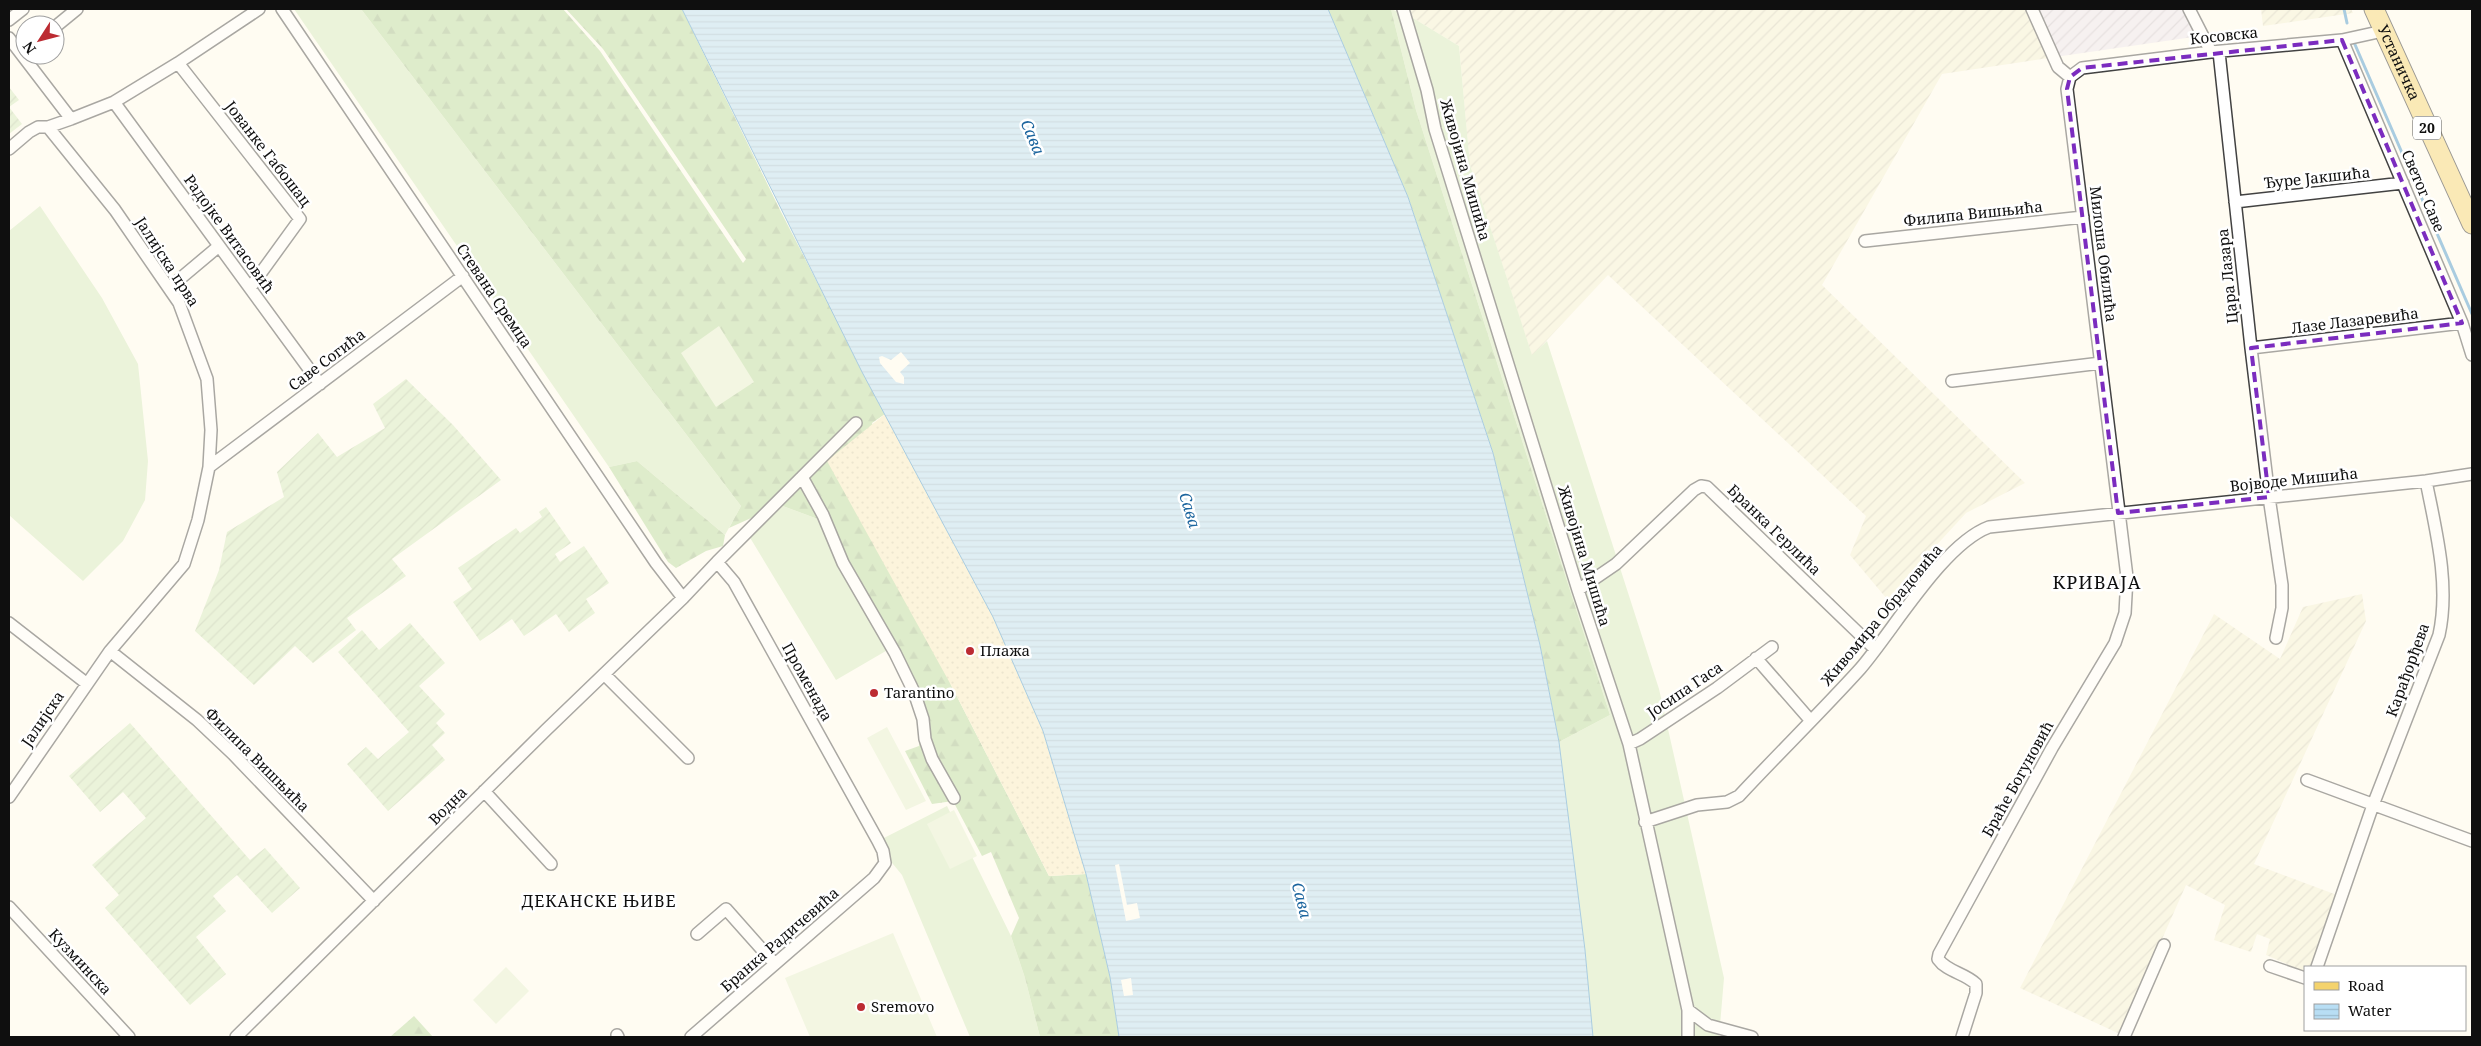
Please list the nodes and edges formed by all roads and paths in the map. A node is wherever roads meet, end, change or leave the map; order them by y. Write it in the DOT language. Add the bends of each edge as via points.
graph roads {
  1 [pos="23,9"];
  2 [pos="77,9"];
  3 [pos="259,9"];
  4 [pos="282,9"];
  5 [pos="1403,9"];
  6 [pos="2032,9"];
  7 [pos="2190,9"];
  8 [pos="2374,9"];
  9 [pos="65,19"];
  10 [pos="9,20"];
  11 [pos="2383,31"];
  12 [pos="2342,40"];
  13 [pos="2215,52"];
  14 [pos="178,63"];
  15 [pos="32,65"];
  16 [pos="2070,77"];
  17 [pos="114,102"];
  18 [pos="71,120"];
  19 [pos="48,127"];
  20 [pos="9,149"];
  21 [pos="2403,184"];
  22 [pos="2235,202"];
  23 [pos="2083,217"];
  24 [pos="2472,224"];
  25 [pos="1865,241"];
  26 [pos="219,246"];
  27 [pos="463,276"];
  28 [pos="169,288"];
  29 [pos="250,288"];
  30 [pos="2462,323"];
  31 [pos="2251,348"];
  32 [pos="2472,355"];
  33 [pos="2101,363"];
  34 [pos="1952,381"];
  35 [pos="320,384"];
  36 [pos="856,423"];
  37 [pos="209,467"];
  38 [pos="2472,474"];
  39 [pos="802,477"];
  40 [pos="2426,482"];
  41 [pos="2269,497"];
  42 [pos="2118,513"];
  43 [pos="717,562"];
  44 [pos="1578,590"];
  45 [pos="683,598"];
  46 [pos="9,623"];
  47 [pos="2276,638"];
  48 [pos="1772,646"];
  49 [pos="1875,649"];
  50 [pos="110,651"];
  51 [pos="1756,658"];
  52 [pos="604,674"];
  53 [pos="86,683"];
  54 [pos="1811,721"];
  55 [pos="1629,744"];
  56 [pos="688,758"];
  57 [pos="2307,780"];
  58 [pos="484,791"];
  59 [pos="9,797"];
  60 [pos="954,798"];
  61 [pos="2373,805"];
  62 [pos="1645,822"];
  63 [pos="2472,841"];
  64 [pos="884,863"];
  65 [pos="551,864"];
  66 [pos="374,901"];
  67 [pos="9,907"];
  68 [pos="697,934"];
  69 [pos="2164,945"];
  70 [pos="775,964"];
  71 [pos="2270,966"];
  72 [pos="2317,966"];
  73 [pos="2304,978"];
  74 [pos="1688,1010"];
  75 [pos="129,1037"];
  76 [pos="236,1037"];
  77 [pos="691,1037"];
  78 [pos="1688,1037"];
  79 [pos="1752,1037"];
  80 [pos="1962,1037"];
  81 [pos="2124,1037"];
  1 -- 10 [label="street"];
  2 -- 9 [label="street"];
  3 -- 14 [label="street"];
  4 -- 27 [label="street, Стевана Сремца"];
  5 -- 44 [label="street, Живојина Мишића" via="1435,129"];
  6 -- 16 [label="street" via="2058,67"];
  7 -- 13 [label="street, Цара Лазара"];
  8 -- 11 [label="main road, Устаничка / 20"];
  11 -- 12 [label="street, Косовска"];
  11 -- 24 [label="main road, Устаничка / 20"];
  12 -- 13 [label="street, Косовска"];
  12 -- 21 [label="street, Светог Саве"];
  13 -- 16 [label="street, Косовска" via="2082,68"];
  13 -- 22 [label="street, Цара Лазара"];
  14 -- 17 [label="street"];
  14 -- 29 [label="street, Јованке Габошац" via="300,219"];
  15 -- 18 [label="street"];
  16 -- 23 [label="street, Милоша Обилића" via="2067,88"];
  17 -- 18 [label="street"];
  17 -- 26 [label="street, Радојке Витасовић"];
  18 -- 19 [label="street"];
  19 -- 20 [label="street" via="38,127 29,132"];
  19 -- 28 [label="street, Јалијска прва" via="115,210"];
  21 -- 22 [label="street, Ђуре Јакшића"];
  21 -- 30 [label="street, Светог Саве"];
  22 -- 31 [label="street, Цара Лазара"];
  23 -- 25 [label="street, Филипа Вишњића"];
  23 -- 33 [label="street, Милоша Обилића"];
  26 -- 28 [label="street"];
  26 -- 29 [label="street, Радојке Витасовић"];
  27 -- 35 [label="street, Саве Согића"];
  27 -- 45 [label="street, Стевана Сремца" via="656,563"];
  28 -- 37 [label="street, Јалијска прва" via="186,318 207,379 211,430"];
  29 -- 35 [label="street, Радојке Витасовић"];
  30 -- 31 [label="street, Лазе Лазаревића"];
  30 -- 32 [label="street, Светог Саве"];
  31 -- 41 [label="street, Цара Лазара"];
  33 -- 34 [label="street"];
  33 -- 42 [label="street, Милоша Обилића"];
  35 -- 37 [label="street, Саве Согића"];
  36 -- 39 [label="street"];
  37 -- 50 [label="street, Јалијска прва" via="198,520 184,564"];
  38 -- 40 [label="street, Војводе Мишића"];
  39 -- 43 [label="street"];
  39 -- 60 [label="street" via="823,515 843,563 914,692 932,759"];
  40 -- 41 [label="street, Војводе Мишића"];
  40 -- 61 [label="street, Карађорђева" via="2437,538 2444,612 2439,635"];
  41 -- 42 [label="street, Војводе Мишића"];
  41 -- 47 [label="street, Цара Лазара" via="2282,585 2282,608"];
  42 -- 49 [label="street, Живомира Обрадовића" via="1989,527 1976,532 1952,554"];
  42 -- 80 [label="street, Браће Богуновић" via="2127,576 2125,613 2115,643 2052,748 1939,954 1942,965 1976,984"];
  43 -- 45 [label="street"];
  43 -- 64 [label="street, Променада" via="734,582 883,850"];
  44 -- 49 [label="street, Бранка Герлића" via="1616,564 1694,490 1707,487"];
  44 -- 55 [label="street, Живојина Мишића"];
  45 -- 52 [label="street, Водна"];
  46 -- 53 [label="street"];
  48 -- 51 [label="street, Јосипа Гаса"];
  49 -- 54 [label="street, Живомира Обрадовића"];
  50 -- 53 [label="street, Јалијска прва"];
  50 -- 66 [label="street, Филипа Вишњића" via="197,720 233,754"];
  51 -- 54 [label="street"];
  51 -- 55 [label="street, Јосипа Гаса"];
  52 -- 56 [label="street"];
  52 -- 58 [label="street, Водна"];
  53 -- 59 [label="street, Јалијска"];
  54 -- 62 [label="street, Живомира Обрадовића" via="1739,796"];
  55 -- 62 [label="street, Живојина Мишића"];
  57 -- 61 [label="street"];
  58 -- 65 [label="street"];
  58 -- 66 [label="street, Водна"];
  61 -- 63 [label="street"];
  61 -- 72 [label="street, Карађорђева"];
  62 -- 74 [label="street, Живојина Мишића"];
  64 -- 70 [label="street, Бранка Радичевића" via="874,878"];
  66 -- 76 [label="street, Водна"];
  67 -- 75 [label="street, Кузминска"];
  68 -- 70 [label="street" via="726,909"];
  69 -- 81 [label="street"];
  70 -- 77 [label="street, Бранка Радичевића"];
  71 -- 73 [label="street"];
  74 -- 78 [label="street, Живојина Мишића"];
  74 -- 79 [label="street" via="1708,1025"];
}
